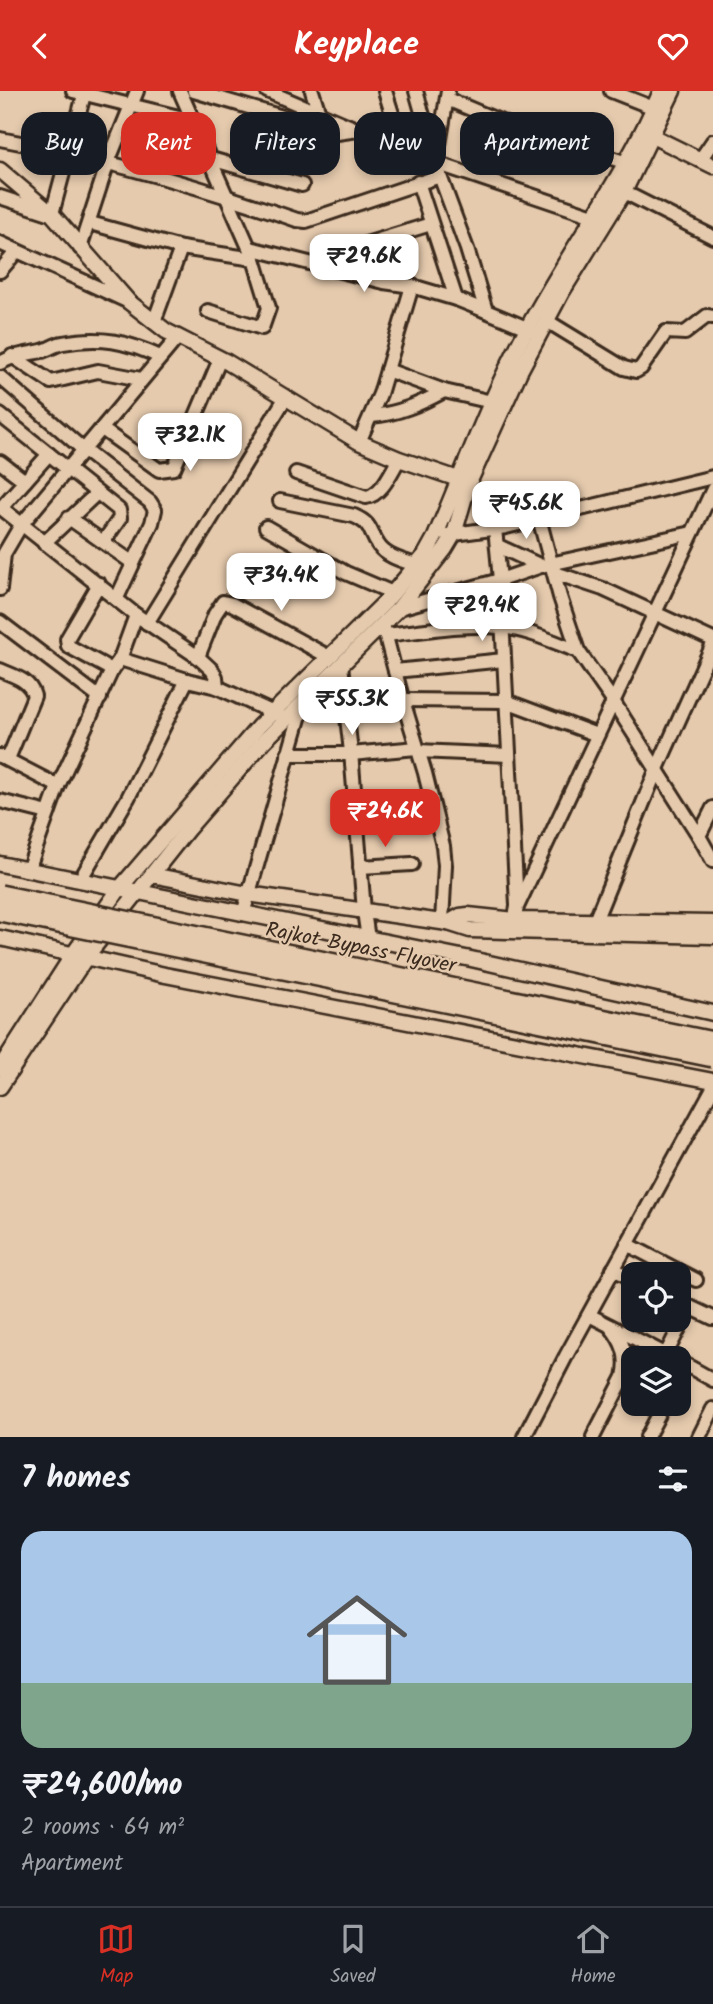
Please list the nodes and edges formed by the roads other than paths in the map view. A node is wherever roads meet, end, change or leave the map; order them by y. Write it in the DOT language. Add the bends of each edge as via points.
graph roads {
  1 [pos="137,91"];
  2 [pos="180,91"];
  3 [pos="194,91"];
  4 [pos="267,91"];
  5 [pos="312,91"];
  6 [pos="385,91"];
  7 [pos="416,91"];
  8 [pos="611,91"];
  9 [pos="661,91"];
  10 [pos="673,91"];
  11 [pos="81,92"];
  12 [pos="448,95"];
  13 [pos="131,104"];
  14 [pos="654,108"];
  15 [pos="77,112"];
  16 [pos="161,112"];
  17 [pos="190,112"];
  18 [pos="317,112"];
  19 [pos="319,112"];
  20 [pos="392,112"];
  21 [pos="422,112"];
  22 [pos="354,131"];
  23 [pos="647,133"];
  24 [pos="0,139"];
  25 [pos="713,141"];
  26 [pos="21,143"];
  27 [pos="216,160"];
  28 [pos="108,162"];
  29 [pos="624,162"];
  30 [pos="707,163"];
  31 [pos="0,170"];
  32 [pos="216,171"];
  33 [pos="446,172"];
  34 [pos="62,175"];
  35 [pos="430,175"];
  36 [pos="440,175"];
  37 [pos="418,182"];
  38 [pos="302,185"];
  39 [pos="624,192"];
  40 [pos="227,196"];
  41 [pos="0,197"];
  42 [pos="52,214"];
  43 [pos="600,218"];
  44 [pos="90,223"];
  45 [pos="431,224"];
  46 [pos="713,237"];
  47 [pos="0,243"];
  48 [pos="359,246"];
  49 [pos="80,248"];
  50 [pos="181,248"];
  51 [pos="17,251"];
  52 [pos="252,254"];
  53 [pos="0,271"];
  54 [pos="412,286"];
  55 [pos="456,299"];
  56 [pos="129,302"];
  57 [pos="208,311"];
  58 [pos="486,311"];
  59 [pos="713,317"];
  60 [pos="154,321"];
  61 [pos="538,327"];
  62 [pos="178,337"];
  63 [pos="12,356"];
  64 [pos="160,357"];
  65 [pos="220,359"];
  66 [pos="0,363"];
  67 [pos="387,370"];
  68 [pos="0,377"];
  69 [pos="141,379"];
  70 [pos="444,391"];
  71 [pos="286,397"];
  72 [pos="492,402"];
  73 [pos="0,415"];
  74 [pos="370,417"];
  75 [pos="102,429"];
  76 [pos="486,429"];
  77 [pos="359,442"];
  78 [pos="85,451"];
  79 [pos="48,454"];
  80 [pos="399,459"];
  81 [pos="0,462"];
  82 [pos="68,470"];
  83 [pos="296,473"];
  84 [pos="713,477"];
  85 [pos="26,481"];
  86 [pos="464,481"];
  87 [pos="713,489"];
  88 [pos="96,494"];
  89 [pos="281,501"];
  90 [pos="1,508"];
  91 [pos="69,518"];
  92 [pos="540,518"];
  93 [pos="21,525"];
  94 [pos="266,527"];
  95 [pos="495,528"];
  96 [pos="692,533"];
  97 [pos="454,534"];
  98 [pos="435,537"];
  99 [pos="104,541"];
  100 [pos="44,543"];
  101 [pos="498,546"];
  102 [pos="2,554"];
  103 [pos="133,563"];
  104 [pos="416,565"];
  105 [pos="550,568"];
  106 [pos="500,580"];
  107 [pos="99,584"];
  108 [pos="0,589"];
  109 [pos="393,593"];
  110 [pos="117,599"];
  111 [pos="399,608"];
  112 [pos="655,613"];
  113 [pos="141,619"];
  114 [pos="0,622"];
  115 [pos="502,627"];
  116 [pos="385,630"];
  117 [pos="713,642"];
  118 [pos="578,651"];
  119 [pos="198,657"];
  120 [pos="328,657"];
  121 [pos="120,659"];
  122 [pos="504,660"];
  123 [pos="341,665"];
  124 [pos="0,670"];
  125 [pos="112,670"];
  126 [pos="395,671"];
  127 [pos="187,680"];
  128 [pos="218,687"];
  129 [pos="100,698"];
  130 [pos="304,700"];
  131 [pos="402,700"];
  132 [pos="506,701"];
  133 [pos="613,701"];
  134 [pos="272,713"];
  135 [pos="286,718"];
  136 [pos="597,735"];
  137 [pos="418,749"];
  138 [pos="288,754"];
  139 [pos="351,754"];
  140 [pos="509,755"];
  141 [pos="4,757"];
  142 [pos="656,771"];
  143 [pos="58,786"];
  144 [pos="0,801"];
  145 [pos="713,807"];
  146 [pos="48,813"];
  147 [pos="698,836"];
  148 [pos="713,861"];
  149 [pos="0,864"];
  150 [pos="412,865"];
  151 [pos="360,867"];
  152 [pos="28,870"];
  153 [pos="152,875"];
  154 [pos="80,880"];
  155 [pos="120,888"];
  156 [pos="138,892"];
  157 [pos="248,894"];
  158 [pos="0,895"];
  159 [pos="0,911"];
  160 [pos="364,911"];
  161 [pos="243,914"];
  162 [pos="515,920"];
  163 [pos="445,923"];
  164 [pos="713,923"];
  165 [pos="594,927"];
  166 [pos="713,936"];
  167 [pos="0,938"];
  168 [pos="368,939"];
  169 [pos="80,954"];
  170 [pos="713,1013"];
  171 [pos="713,1042"];
  172 [pos="713,1058"];
  173 [pos="0,1068"];
  174 [pos="713,1081"];
  175 [pos="0,1087"];
  176 [pos="713,1088"];
  177 [pos="627,1244"];
  178 [pos="613,1269"];
  179 [pos="621,1273"];
  180 [pos="696,1280"];
  181 [pos="691,1308"];
  182 [pos="589,1315"];
  183 [pos="713,1318"];
  184 [pos="610,1326"];
  185 [pos="624,1346"];
  186 [pos="649,1346"];
  187 [pos="691,1372"];
  188 [pos="713,1380"];
  189 [pos="621,1383"];
  190 [pos="713,1409"];
  191 [pos="658,1416"];
  192 [pos="524,1437"];
  193 [pos="593,1437"];
  194 [pos="647,1437"];
  195 [pos="699,1437"];
  1 -- 13 [label="street"];
  2 -- 17 [label="street"];
  3 -- 22 [label="street" via="337,134"];
  4 -- 18 [label="street"];
  5 -- 19 [label="street"];
  6 -- 20 [label="street"];
  7 -- 21 [label="street"];
  8 -- 14 [label="street"];
  9 -- 14 [label="street"];
  10 -- 23 [label="street"];
  11 -- 13 [label="street"];
  11 -- 15 [label="street"];
  12 -- 29 [label="street" via="509,125"];
  13 -- 16 [label="street"];
  13 -- 28 [label="street"];
  14 -- 23 [label="street"];
  23 -- 29 [label="street"];
  23 -- 30 [label="street"];
  23 -- 39 [label="street"];
  24 -- 26 [label="street"];
  25 -- 30 [label="street"];
  27 -- 38 [label="street"];
  28 -- 40 [label="street"];
  28 -- 44 [label="street"];
  29 -- 43 [label="street"];
  31 -- 42 [label="street"];
  32 -- 40 [label="street"];
  33 -- 43 [label="street"];
  34 -- 42 [label="street"];
  35 -- 37 [label="street"];
  36 -- 58 [label="street"];
  37 -- 40 [label="street" via="306,221"];
  37 -- 45 [label="street"];
  39 -- 43 [label="street"];
  39 -- 46 [label="street"];
  40 -- 52 [label="street"];
  41 -- 42 [label="street"];
  42 -- 49 [label="street"];
  43 -- 61 [label="street"];
  43 -- 61 [label="street" via="562,292"];
  44 -- 49 [label="street"];
  44 -- 50 [label="street"];
  45 -- 48 [label="street"];
  45 -- 55 [label="street"];
  47 -- 51 [label="street"];
  49 -- 56 [label="street"];
  50 -- 52 [label="street"];
  50 -- 60 [label="street"];
  51 -- 53 [label="street"];
  51 -- 56 [label="street"];
  52 -- 54 [label="street"];
  52 -- 57 [label="street" via="269,308 261,328"];
  54 -- 55 [label="street"];
  54 -- 67 [label="street"];
  55 -- 58 [label="street"];
  56 -- 60 [label="street"];
  58 -- 61 [label="street"];
  59 -- 61 [label="street" via="707,316 685,333 666,332 636,372"];
  60 -- 62 [label="street"];
  61 -- 72 [label="street"];
  61 -- 76 [label="street"];
  62 -- 64 [label="street"];
  62 -- 65 [label="street"];
  63 -- 64 [label="street" via="61,343 107,339"];
  63 -- 66 [label="street"];
  63 -- 69 [label="street" via="51,382 98,371"];
  64 -- 69 [label="street"];
  65 -- 71 [label="street"];
  65 -- 75 [label="street" via="174,468 159,470"];
  67 -- 70 [label="street"];
  67 -- 74 [label="street"];
  68 -- 78 [label="street"];
  69 -- 75 [label="street"];
  70 -- 72 [label="street"];
  70 -- 74 [label="street" via="405,410"];
  71 -- 77 [label="street"];
  71 -- 113 [label="street"];
  72 -- 76 [label="street"];
  73 -- 79 [label="street"];
  74 -- 77 [label="street"];
  75 -- 78 [label="street"];
  76 -- 86 [label="street"];
  77 -- 80 [label="street"];
  78 -- 82 [label="street"];
  78 -- 103 [label="street" via="155,510"];
  79 -- 82 [label="street"];
  79 -- 85 [label="street"];
  80 -- 83 [label="street" via="373,496 366,497"];
  80 -- 86 [label="street"];
  81 -- 85 [label="street"];
  82 -- 88 [label="street"];
  82 -- 93 [label="street"];
  84 -- 92 [label="street"];
  85 -- 90 [label="street"];
  86 -- 97 [label="street"];
  86 -- 98 [label="street"];
  87 -- 96 [label="street"];
  88 -- 91 [label="street"];
  88 -- 99 [label="street" via="121,514"];
  89 -- 104 [label="street" via="363,520 386,553"];
  90 -- 93 [label="street"];
  91 -- 99 [label="street"];
  91 -- 100 [label="street"];
  92 -- 95 [label="street"];
  92 -- 105 [label="street"];
  93 -- 100 [label="street"];
  93 -- 102 [label="street"];
  94 -- 109 [label="street" via="346,573"];
  95 -- 97 [label="street"];
  95 -- 101 [label="street"];
  96 -- 105 [label="street"];
  96 -- 112 [label="street"];
  97 -- 98 [label="street"];
  97 -- 111 [label="street"];
  98 -- 104 [label="street"];
  99 -- 103 [label="street"];
  100 -- 107 [label="street"];
  101 -- 105 [label="street"];
  101 -- 106 [label="street"];
  102 -- 108 [label="street"];
  103 -- 110 [label="street"];
  104 -- 109 [label="street"];
  105 -- 106 [label="street"];
  105 -- 112 [label="street"];
  105 -- 118 [label="street"];
  106 -- 111 [label="street"];
  106 -- 115 [label="street"];
  107 -- 110 [label="street"];
  107 -- 125 [label="street" via="67,639 68,646"];
  109 -- 120 [label="street"];
  110 -- 113 [label="street"];
  111 -- 116 [label="street"];
  112 -- 117 [label="street"];
  112 -- 133 [label="street"];
  113 -- 119 [label="street"];
  113 -- 121 [label="street"];
  114 -- 129 [label="street"];
  115 -- 116 [label="street"];
  115 -- 118 [label="street"];
  115 -- 122 [label="street"];
  116 -- 123 [label="street"];
  116 -- 126 [label="street"];
  117 -- 142 [label="street"];
  118 -- 133 [label="street"];
  119 -- 120 [label="street" via="223,602"];
  119 -- 128 [label="street" via="212,670"];
  120 -- 134 [label="street"];
  121 -- 125 [label="street"];
  121 -- 127 [label="street"];
  122 -- 126 [label="street"];
  122 -- 132 [label="street"];
  123 -- 130 [label="street"];
  123 -- 139 [label="street"];
  124 -- 141 [label="street" via="25,681 34,696"];
  125 -- 129 [label="street"];
  126 -- 131 [label="street"];
  127 -- 128 [label="street"];
  127 -- 154 [label="street" via="128,798"];
  128 -- 134 [label="street"];
  129 -- 143 [label="street"];
  130 -- 135 [label="street"];
  130 -- 138 [label="street"];
  131 -- 132 [label="street"];
  131 -- 137 [label="street"];
  132 -- 136 [label="street"];
  132 -- 140 [label="street"];
  133 -- 136 [label="street"];
  133 -- 142 [label="street"];
  134 -- 135 [label="street"];
  134 -- 155 [label="street"];
  135 -- 153 [label="street"];
  136 -- 162 [label="street"];
  137 -- 139 [label="street"];
  137 -- 140 [label="street"];
  137 -- 163 [label="street" via="443,846"];
  138 -- 139 [label="street"];
  138 -- 157 [label="street"];
  139 -- 151 [label="street"];
  140 -- 162 [label="street"];
  141 -- 143 [label="street"];
  142 -- 147 [label="street"];
  142 -- 165 [label="street"];
  143 -- 146 [label="street"];
  144 -- 146 [label="street"];
  145 -- 147 [label="street"];
  146 -- 152 [label="street"];
  147 -- 148 [label="street"];
  149 -- 152 [label="street"];
  150 -- 151 [label="street"];
  151 -- 160 [label="street"];
  152 -- 154 [label="street"];
  153 -- 156 [label="street"];
  153 -- 157 [label="street"];
  154 -- 155 [label="street"];
  155 -- 156 [label="street"];
  155 -- 169 [label="street"];
  156 -- 161 [label="street"];
  156 -- 169 [label="street"];
  157 -- 160 [label="street"];
  157 -- 161 [label="street"];
  158 -- 171 [label="highway, Rajkot Bypass Flyover, bridge"];
  159 -- 172 [label="highway, Rajkot Bypass Flyover, bridge"];
  160 -- 163 [label="street"];
  160 -- 168 [label="street"];
  161 -- 168 [label="street"];
  162 -- 163 [label="street" via="464,915"];
  162 -- 165 [label="street"];
  164 -- 165 [label="street"];
  165 -- 166 [label="street"];
  167 -- 169 [label="street"];
  168 -- 170 [label="street"];
  169 -- 173 [label="street"];
  169 -- 174 [label="street" via="165,975"];
  169 -- 175 [label="street"];
  176 -- 177 [label="street"];
  177 -- 178 [label="street"];
  177 -- 180 [label="street"];
  178 -- 179 [label="street"];
  178 -- 182 [label="street"];
  181 -- 183 [label="street"];
  182 -- 184 [label="street"];
  182 -- 192 [label="street"];
  184 -- 185 [label="street"];
  184 -- 186 [label="street"];
  187 -- 188 [label="street"];
  189 -- 193 [label="street"];
  190 -- 195 [label="street"];
  191 -- 194 [label="street"];
}
